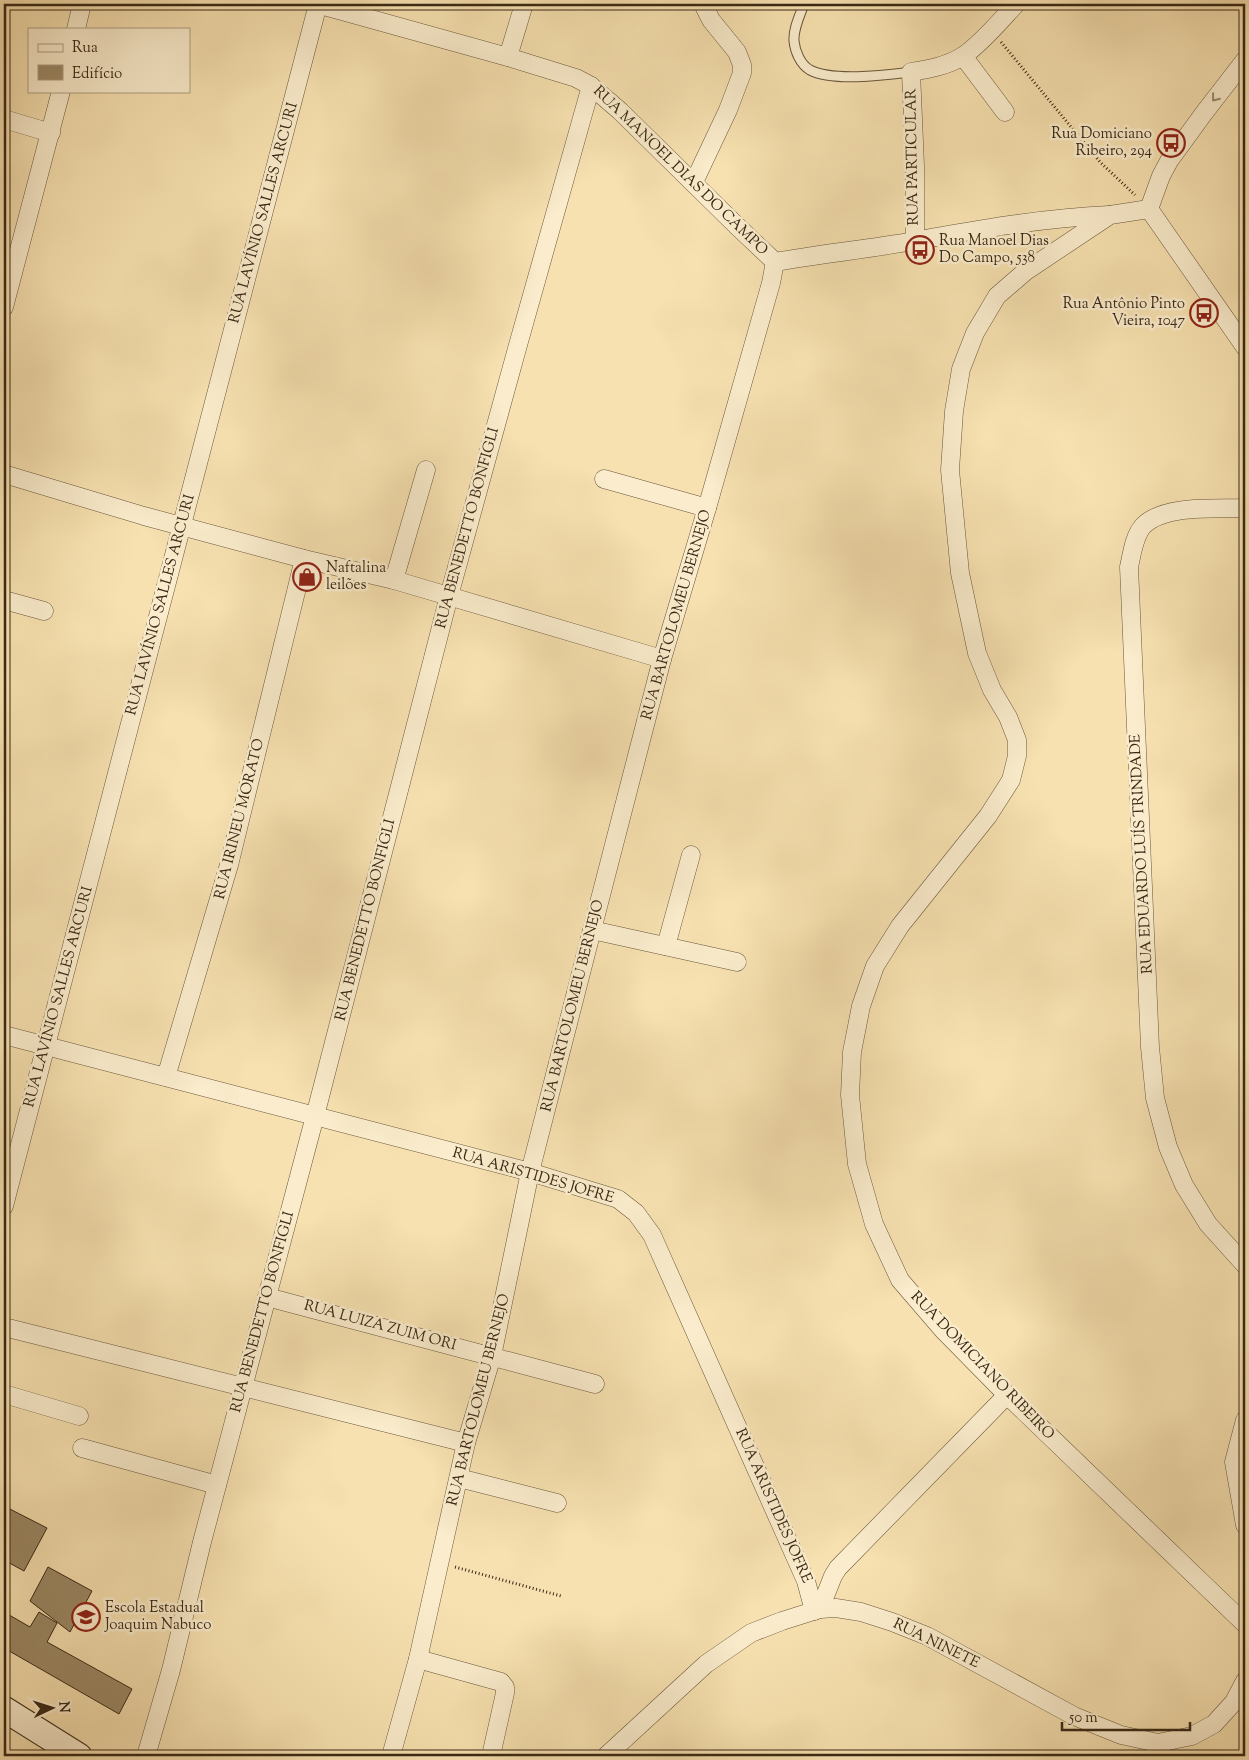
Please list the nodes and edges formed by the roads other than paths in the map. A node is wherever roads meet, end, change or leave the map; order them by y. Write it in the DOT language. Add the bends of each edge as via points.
graph roads {
  1 [pos="82,4"];
  2 [pos="317,4"];
  3 [pos="524,4"];
  4 [pos="703,4"];
  5 [pos="804,4"];
  6 [pos="1016,4"];
  7 [pos="76,28"];
  8 [pos="963,56"];
  9 [pos="508,57"];
  10 [pos="1245,60"];
  11 [pos="911,72"];
  12 [pos="592,86"];
  13 [pos="61,92"];
  14 [pos="1005,112"];
  15 [pos="4,119"];
  16 [pos="51,133"];
  17 [pos="694,182"];
  18 [pos="1149,209"];
  19 [pos="1110,215"];
  20 [pos="915,241"];
  21 [pos="775,262"];
  22 [pos="4,307"];
  23 [pos="1245,347"];
  24 [pos="426,470"];
  25 [pos="4,474"];
  26 [pos="604,478"];
  27 [pos="707,508"];
  28 [pos="1245,508"];
  29 [pos="182,526"];
  30 [pos="304,559"];
  31 [pos="394,580"];
  32 [pos="449,596"];
  33 [pos="4,600"];
  34 [pos="44,611"];
  35 [pos="662,659"];
  36 [pos="691,855"];
  37 [pos="592,930"];
  38 [pos="666,946"];
  39 [pos="738,962"];
  40 [pos="4,1035"];
  41 [pos="46,1046"];
  42 [pos="166,1077"];
  43 [pos="315,1116"];
  44 [pos="530,1172"];
  45 [pos="4,1206"];
  46 [pos="1245,1265"];
  47 [pos="267,1297"];
  48 [pos="4,1327"];
  49 [pos="492,1356"];
  50 [pos="595,1384"];
  51 [pos="243,1386"];
  52 [pos="4,1394"];
  53 [pos="1007,1395"];
  54 [pos="79,1416"];
  55 [pos="1245,1420"];
  56 [pos="466,1443"];
  57 [pos="82,1448"];
  58 [pos="1239,1465"];
  59 [pos="459,1478"];
  60 [pos="217,1485"];
  61 [pos="557,1502"];
  62 [pos="1245,1526"];
  63 [pos="817,1610"];
  64 [pos="1245,1624"];
  65 [pos="418,1659"];
  66 [pos="1245,1681"];
  67 [pos="4,1709"];
  68 [pos="79,1756"];
  69 [pos="146,1756"];
  70 [pos="391,1756"];
  71 [pos="491,1756"];
  72 [pos="606,1756"];
  1 -- 7 [label="street"];
  2 -- 9 [label="street, RUA MANOEL DIAS DO CAMPO"];
  2 -- 29 [label="street, RUA LAVÍNIO SALLES ARCURI"];
  3 -- 9 [label="street"];
  4 -- 17 [label="street" via="710,20 737,52 742,73"];
  5 -- 11 [label="lane" via="794,40 800,60 809,70 848,76"];
  6 -- 8 [label="street"];
  8 -- 11 [label="street" via="937,67"];
  8 -- 14 [label="street"];
  9 -- 12 [label="street, RUA MANOEL DIAS DO CAMPO"];
  10 -- 18 [label="street, one-way" via="1169,161"];
  11 -- 20 [label="street, RUA PARTICULAR"];
  12 -- 17 [label="street, RUA MANOEL DIAS DO CAMPO"];
  12 -- 32 [label="street, RUA BENEDETTO BONFIGLI"];
  13 -- 16 [label="street"];
  15 -- 16 [label="street"];
  16 -- 22 [label="street"];
  17 -- 21 [label="street, RUA MANOEL DIAS DO CAMPO"];
  18 -- 19 [label="street, RUA DOMICIANO RIBEIRO"];
  18 -- 23 [label="street"];
  19 -- 20 [label="street, RUA MANOEL DIAS DO CAMPO" via="994,226"];
  19 -- 53 [label="street, RUA DOMICIANO RIBEIRO" via="1026,271 997,296 975,333 961,369 954,410 950,470 960,573 977,653 992,690 1008,716 1017,740 1017,756 1011,780 988,816 900,926 875,966 861,1006 852,1052 850,1095 857,1164 874,1224 900,1280 943,1330"];
  20 -- 21 [label="street, RUA MANOEL DIAS DO CAMPO"];
  21 -- 27 [label="street, RUA BARTOLOMEU BERNEJO"];
  24 -- 31 [label="street"];
  25 -- 29 [label="street"];
  26 -- 27 [label="street"];
  27 -- 35 [label="street, RUA BARTOLOMEU BERNEJO"];
  28 -- 46 [label="street, RUA EDUARDO LUÍS TRINDADE" via="1159,515 1143,526 1129,567 1155,1098 1168,1148 1184,1185 1208,1224"];
  29 -- 30 [label="street"];
  29 -- 41 [label="street, RUA LAVÍNIO SALLES ARCURI"];
  30 -- 31 [label="street"];
  30 -- 42 [label="street, RUA IRINEU MORATO" via="229,865"];
  31 -- 32 [label="street"];
  32 -- 35 [label="street"];
  32 -- 43 [label="street, RUA BENEDETTO BONFIGLI"];
  33 -- 34 [label="street"];
  35 -- 37 [label="street, RUA BARTOLOMEU BERNEJO"];
  36 -- 38 [label="street"];
  37 -- 38 [label="street"];
  37 -- 44 [label="street, RUA BARTOLOMEU BERNEJO"];
  38 -- 39 [label="street"];
  40 -- 41 [label="street, RUA ARISTIDES JOFRE"];
  41 -- 42 [label="street, RUA ARISTIDES JOFRE"];
  41 -- 45 [label="street, RUA LAVÍNIO SALLES ARCURI"];
  42 -- 43 [label="street, RUA ARISTIDES JOFRE"];
  43 -- 44 [label="street, RUA ARISTIDES JOFRE"];
  43 -- 47 [label="street, RUA BENEDETTO BONFIGLI"];
  44 -- 49 [label="street, RUA BARTOLOMEU BERNEJO"];
  44 -- 63 [label="street, RUA ARISTIDES JOFRE" via="618,1199 636,1213 652,1235"];
  47 -- 49 [label="street, RUA LUIZA ZUIM ORI"];
  47 -- 51 [label="street, RUA BENEDETTO BONFIGLI"];
  48 -- 51 [label="street"];
  49 -- 50 [label="street, RUA LUIZA ZUIM ORI"];
  49 -- 56 [label="street, RUA BARTOLOMEU BERNEJO"];
  51 -- 56 [label="street"];
  51 -- 60 [label="street, RUA BENEDETTO BONFIGLI"];
  52 -- 54 [label="street"];
  53 -- 63 [label="street" via="838,1568"];
  53 -- 64 [label="street, RUA DOMICIANO RIBEIRO"];
  55 -- 58 [label="street"];
  56 -- 59 [label="street, RUA BARTOLOMEU BERNEJO"];
  57 -- 60 [label="street"];
  58 -- 62 [label="street"];
  59 -- 61 [label="street"];
  59 -- 65 [label="street, RUA BARTOLOMEU BERNEJO"];
  60 -- 69 [label="street, RUA BENEDETTO BONFIGLI"];
  63 -- 66 [label="street, RUA NINETE" via="836,1608 861,1612 892,1622 926,1636 1074,1716 1121,1735 1158,1743 1192,1736 1214,1724 1234,1702"];
  63 -- 72 [label="street, RUA NINETE" via="751,1633 706,1664"];
  65 -- 70 [label="street, RUA BARTOLOMEU BERNEJO"];
  65 -- 71 [label="street" via="501,1682 505,1687"];
  67 -- 68 [label="street"];
}
